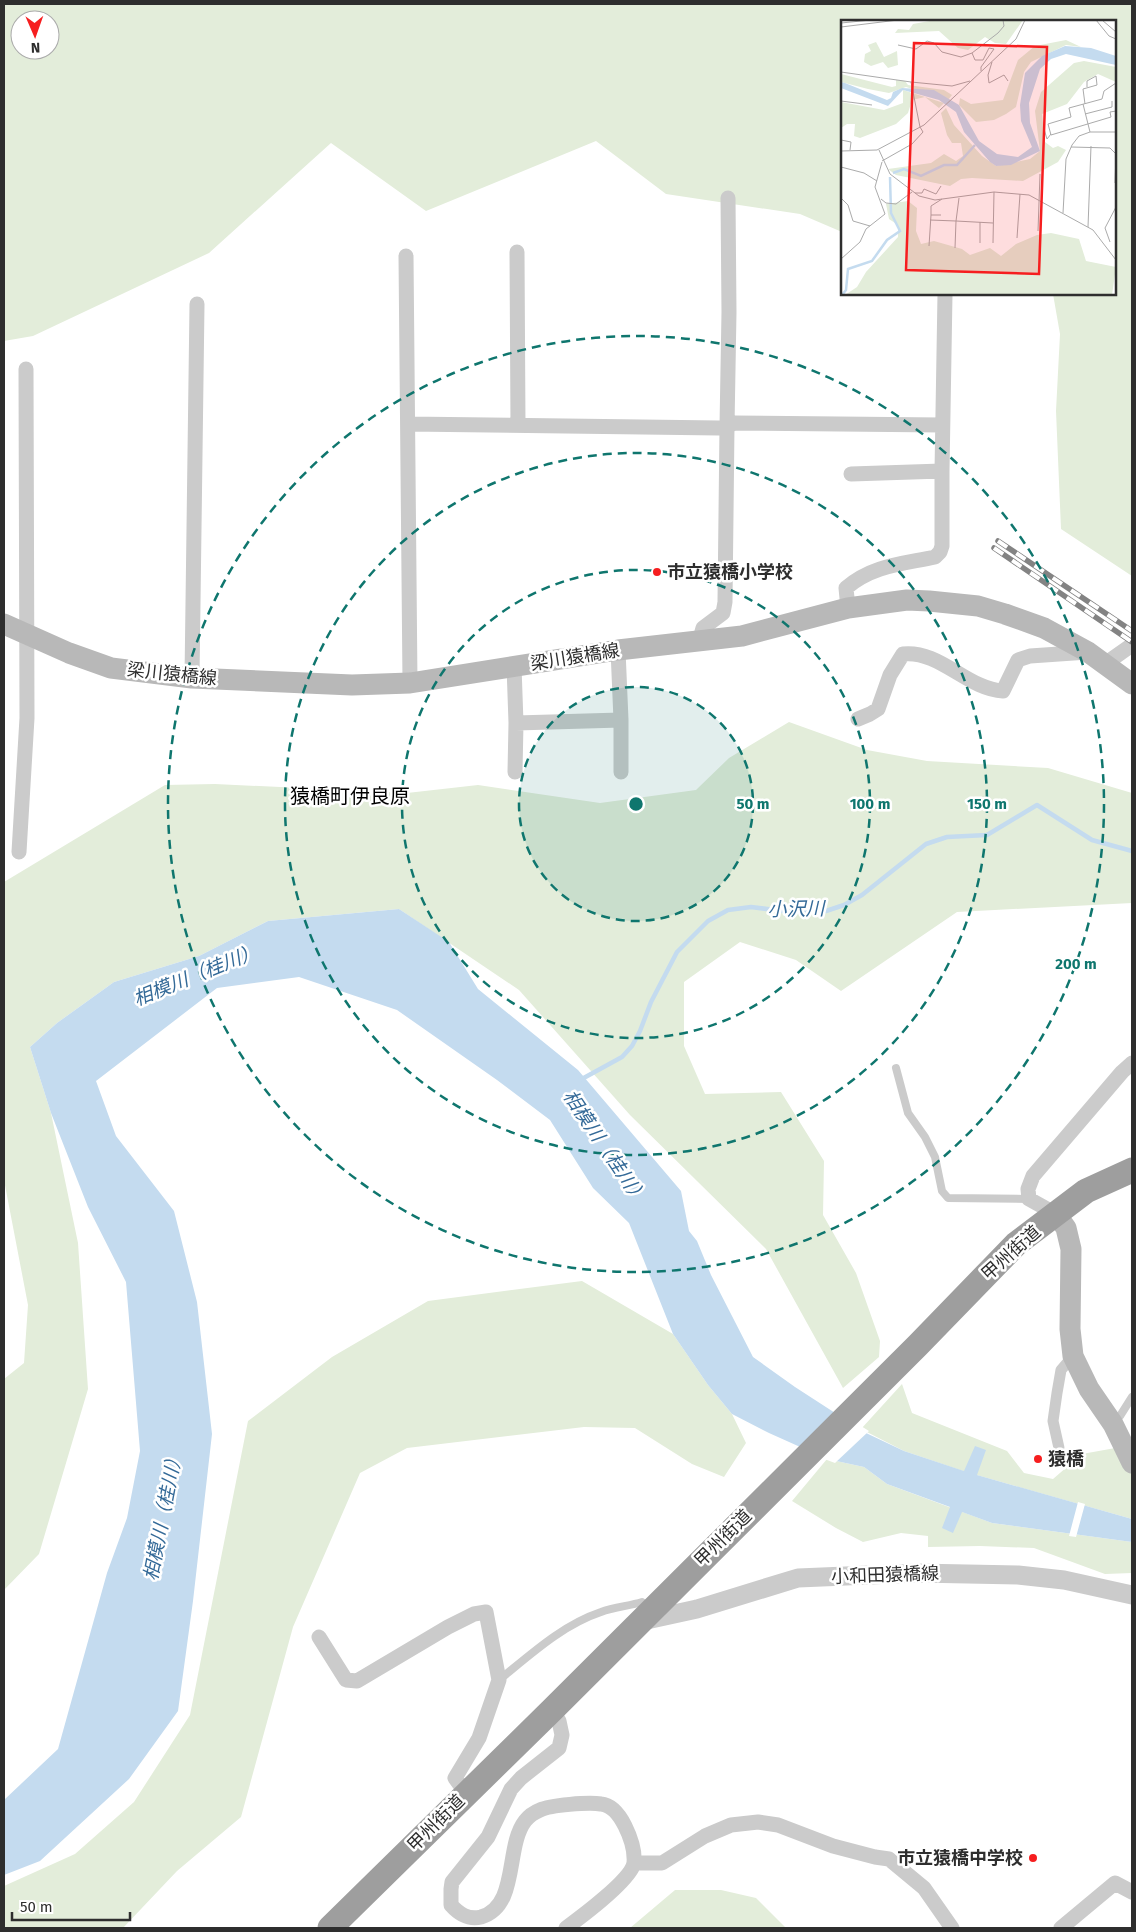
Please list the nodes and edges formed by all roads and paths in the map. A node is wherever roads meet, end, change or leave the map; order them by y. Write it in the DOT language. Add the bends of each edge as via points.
graph roads {
  1 [pos="728,198"];
  2 [pos="517,252"];
  3 [pos="406,256"];
  4 [pos="945,295"];
  5 [pos="197,304"];
  6 [pos="26,369"];
  7 [pos="408,424"];
  8 [pos="518,425"];
  9 [pos="727,426"];
  10 [pos="942,426"];
  11 [pos="942,471"];
  12 [pos="851,474"];
  13 [pos="848,608"];
  14 [pos="4,624"];
  15 [pos="27,635"];
  16 [pos="699,642"];
  17 [pos="1132,645"];
  18 [pos="618,650"];
  19 [pos="1088,652"];
  20 [pos="1105,664"];
  21 [pos="514,666"];
  22 [pos="192,678"];
  23 [pos="410,683"];
  24 [pos="1132,684"];
  25 [pos="858,719"];
  26 [pos="622,720"];
  27 [pos="516,723"];
  28 [pos="515,772"];
  29 [pos="621,772"];
  30 [pos="19,852"];
  31 [pos="1132,1063"];
  32 [pos="896,1068"];
  33 [pos="1132,1170"];
  34 [pos="1029,1199"];
  35 [pos="1056,1214"];
  36 [pos="1073,1356"];
  37 [pos="1132,1397"];
  38 [pos="1113,1424"];
  39 [pos="1058,1448"];
  40 [pos="1132,1463"];
  41 [pos="1132,1595"];
  42 [pos="647,1615"];
  43 [pos="319,1637"];
  44 [pos="499,1680"];
  45 [pos="552,1710"];
  46 [pos="466,1793"];
  47 [pos="634,1863"];
  48 [pos="1132,1892"];
  49 [pos="330,1928"];
  50 [pos="566,1928"];
  51 [pos="952,1928"];
  52 [pos="1061,1928"];
  1 -- 9 [label="street"];
  2 -- 8 [label="street"];
  3 -- 7 [label="street"];
  4 -- 10 [label="street"];
  5 -- 22 [label="street"];
  6 -- 15 [label="street"];
  7 -- 8 [label="street"];
  7 -- 23 [label="street"];
  8 -- 9 [label="street"];
  9 -- 10 [label="street" via="735,423"];
  9 -- 16 [label="street" via="725,602 722,613 703,628"];
  10 -- 11 [label="street"];
  11 -- 12 [label="street"];
  11 -- 13 [label="street" via="940,552 935,557 888,565 852,583 846,588"];
  13 -- 16 [label="main road, 梁川猿橋線" via="742,636"];
  13 -- 19 [label="main road, 梁川猿橋線" via="907,600 978,606 1044,628"];
  14 -- 15 [label="main road, 梁川猿橋線"];
  15 -- 22 [label="main road, 梁川猿橋線" via="111,668"];
  15 -- 30 [label="street" via="27,718"];
  16 -- 18 [label="main road, 梁川猿橋線"];
  17 -- 20 [label="street"];
  18 -- 21 [label="main road, 梁川猿橋線"];
  18 -- 26 [label="street"];
  19 -- 20 [label="main road, 梁川猿橋線"];
  19 -- 25 [label="street" via="1030,656 1018,660 1003,691 985,687 930,658 903,654 890,675 878,709"];
  20 -- 24 [label="main road, 梁川猿橋線"];
  21 -- 23 [label="main road, 梁川猿橋線"];
  21 -- 27 [label="street"];
  22 -- 23 [label="main road, 梁川猿橋線" via="352,685"];
  26 -- 27 [label="street"];
  26 -- 29 [label="street"];
  27 -- 28 [label="street"];
  31 -- 34 [label="street" via="1033,1176 1028,1189"];
  32 -- 34 [label="lane" via="908,1113 926,1137 935,1157 942,1191 948,1198"];
  33 -- 35 [label="highway, 甲州街道" via="1086,1191"];
  34 -- 35 [label="street"];
  35 -- 36 [label="main road" via="1066,1228 1071,1249"];
  35 -- 42 [label="highway, 甲州街道" via="1016,1244"];
  36 -- 38 [label="main road" via="1089,1389"];
  36 -- 39 [label="street" via="1061,1370 1052,1421"];
  37 -- 38 [label="lane"];
  38 -- 40 [label="main road"];
  41 -- 42 [label="street, 小和田猿橋線" via="1064,1580 1018,1575 936,1573 798,1578 698,1609"];
  42 -- 44 [label="lane" via="642,1602 601,1612 543,1644"];
  42 -- 45 [label="highway, 甲州街道"];
  43 -- 44 [label="street" via="346,1680 357,1681 448,1627 474,1614 486,1612"];
  44 -- 46 [label="street" via="478,1738 455,1778"];
  45 -- 46 [label="highway, 甲州街道"];
  45 -- 47 [label="street" via="562,1735 559,1748 511,1789 488,1837 452,1882 451,1905 469,1918 494,1911 503,1898 521,1828 531,1815 541,1809 602,1804 610,1807 628,1831"];
  46 -- 49 [label="highway, 甲州街道"];
  47 -- 50 [label="street" via="621,1882"];
  47 -- 51 [label="street" via="662,1863 705,1836 731,1825 758,1822 778,1825 833,1846 889,1859 924,1888"];
  48 -- 52 [label="street" via="1115,1884"];
}
